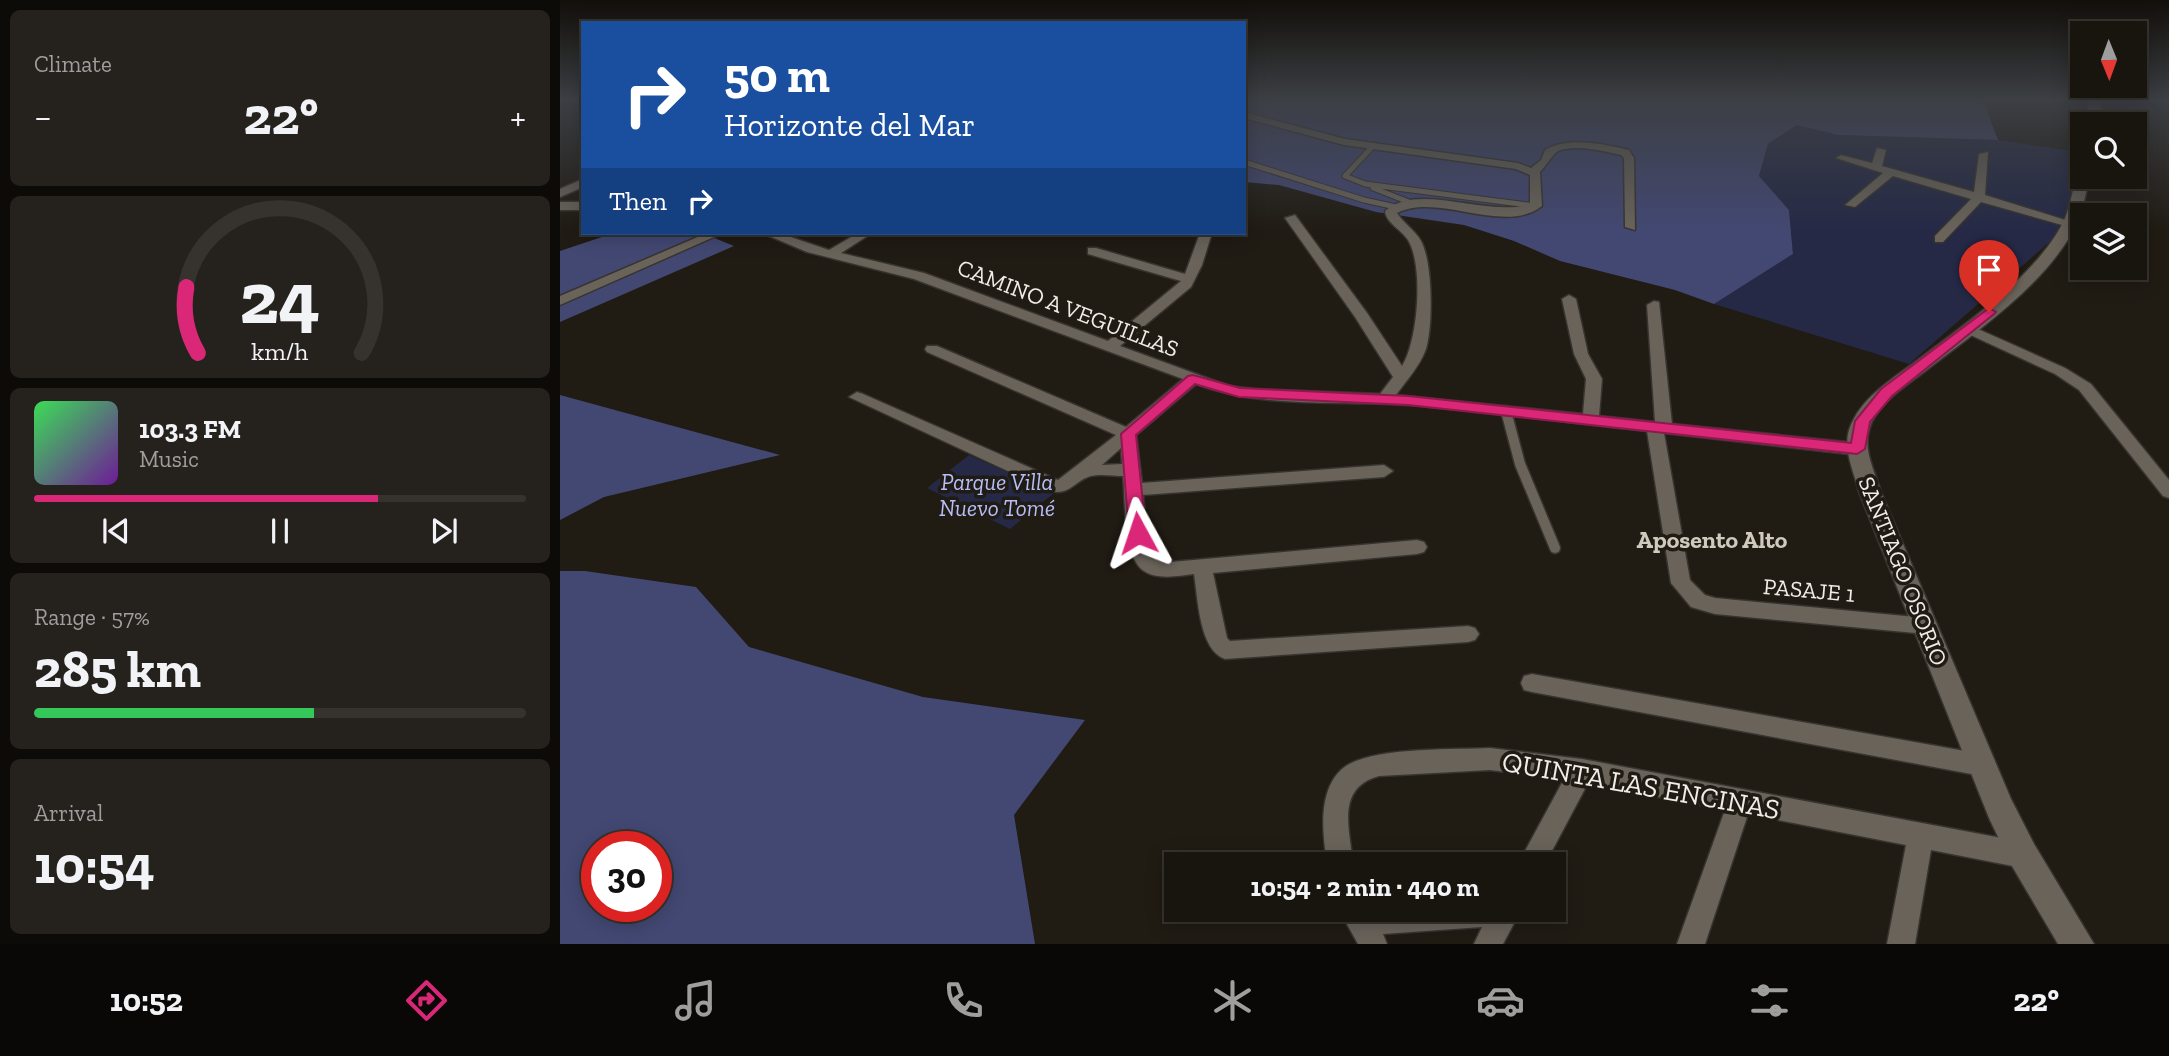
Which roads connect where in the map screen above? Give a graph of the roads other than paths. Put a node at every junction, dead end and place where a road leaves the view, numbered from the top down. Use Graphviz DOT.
graph roads {
  1 [pos="1362,144"];
  2 [pos="1373,146"];
  3 [pos="1881,150"];
  4 [pos="1984,154"];
  5 [pos="1841,158"];
  6 [pos="1246,163"];
  7 [pos="1876,168"];
  8 [pos="1534,171"];
  9 [pos="1891,172"];
  10 [pos="581,183"];
  11 [pos="1365,184"];
  12 [pos="2080,189"];
  13 [pos="560,194"];
  14 [pos="1979,197"];
  15 [pos="1414,204"];
  16 [pos="1851,205"];
  17 [pos="560,206"];
  18 [pos="581,206"];
  19 [pos="1536,206"];
  20 [pos="1396,207"];
  21 [pos="1291,218"];
  22 [pos="2069,223"];
  23 [pos="1632,227"];
  24 [pos="712,235"];
  25 [pos="774,235"];
  26 [pos="863,235"];
  27 [pos="1205,235"];
  28 [pos="1939,239"];
  29 [pos="1092,251"];
  30 [pos="830,254"];
  31 [pos="1189,279"];
  32 [pos="1569,299"];
  33 [pos="560,301"];
  34 [pos="1654,305"];
  35 [pos="1969,329"];
  36 [pos="1110,347"];
  37 [pos="932,349"];
  38 [pos="1401,377"];
  39 [pos="1193,379"];
  40 [pos="857,397"];
  41 [pos="1384,398"];
  42 [pos="1506,411"];
  43 [pos="1591,420"];
  44 [pos="1659,428"];
  45 [pos="1128,434"];
  46 [pos="1857,449"];
  47 [pos="1132,470"];
  48 [pos="1084,471"];
  49 [pos="1384,471"];
  50 [pos="1134,490"];
  51 [pos="2169,492"];
  52 [pos="1417,547"];
  53 [pos="1555,548"];
  54 [pos="1202,566"];
  55 [pos="1926,625"];
  56 [pos="1468,634"];
  57 [pos="1532,683"];
  58 [pos="1982,765"];
  59 [pos="1582,770"];
  60 [pos="1740,801"];
  61 [pos="1921,835"];
  62 [pos="1339,852"];
  63 [pos="1538,852"];
  64 [pos="2023,855"];
  65 [pos="1393,922"];
  66 [pos="1500,922"];
  67 [pos="1362,925"];
  68 [pos="1488,944"];
  69 [pos="1691,944"];
  70 [pos="1900,944"];
  71 [pos="2077,944"];
  1 -- 2 [label="street"];
  2 -- 8 [label="street"];
  2 -- 11 [label="lane"];
  3 -- 7 [label="street"];
  4 -- 14 [label="street"];
  5 -- 7 [label="street"];
  6 -- 20 [label="lane"];
  7 -- 9 [label="street"];
  8 -- 19 [label="street"];
  8 -- 23 [label="street"];
  9 -- 14 [label="street"];
  9 -- 16 [label="street"];
  10 -- 13 [label="street"];
  11 -- 15 [label="lane"];
  11 -- 19 [label="lane"];
  12 -- 22 [label="street, SANTIAGO OSORIO"];
  14 -- 22 [label="street"];
  14 -- 28 [label="street"];
  15 -- 19 [label="street"];
  15 -- 20 [label="street"];
  17 -- 18 [label="street"];
  20 -- 38 [label="street"];
  21 -- 38 [label="street"];
  22 -- 35 [label="street, SANTIAGO OSORIO"];
  24 -- 33 [label="street"];
  25 -- 30 [label="street, CAMINO A VEGUILLAS"];
  26 -- 30 [label="street"];
  27 -- 31 [label="street"];
  29 -- 31 [label="street"];
  30 -- 36 [label="street, CAMINO A VEGUILLAS"];
  31 -- 36 [label="street"];
  32 -- 43 [label="street"];
  34 -- 44 [label="street"];
  35 -- 46 [label="street, SANTIAGO OSORIO"];
  35 -- 51 [label="street"];
  36 -- 39 [label="street, CAMINO A VEGUILLAS"];
  37 -- 45 [label="street"];
  38 -- 41 [label="street"];
  39 -- 41 [label="street, CAMINO A VEGUILLAS"];
  39 -- 45 [label="street"];
  40 -- 48 [label="street"];
  41 -- 42 [label="street, CAMINO A VEGUILLAS"];
  42 -- 43 [label="street, CAMINO A VEGUILLAS"];
  42 -- 53 [label="lane"];
  43 -- 44 [label="street, CAMINO A VEGUILLAS"];
  44 -- 46 [label="street, CAMINO A VEGUILLAS"];
  44 -- 55 [label="street, PASAJE 1"];
  45 -- 47 [label="street"];
  45 -- 48 [label="street"];
  46 -- 55 [label="street, SANTIAGO OSORIO"];
  47 -- 48 [label="street"];
  47 -- 50 [label="street"];
  49 -- 50 [label="street"];
  50 -- 54 [label="street"];
  52 -- 54 [label="street"];
  54 -- 56 [label="street"];
  55 -- 58 [label="street, SANTIAGO OSORIO"];
  57 -- 58 [label="street"];
  58 -- 64 [label="street, SANTIAGO OSORIO"];
  59 -- 60 [label="street, QUINTA LAS ENCINAS"];
  59 -- 62 [label="street, QUINTA LAS ENCINAS"];
  59 -- 63 [label="street"];
  60 -- 61 [label="street, QUINTA LAS ENCINAS"];
  60 -- 69 [label="street"];
  61 -- 64 [label="street, QUINTA LAS ENCINAS"];
  61 -- 70 [label="street"];
  64 -- 71 [label="street, SANTIAGO OSORIO"];
  65 -- 67 [label="street"];
  66 -- 68 [label="street"];
}
